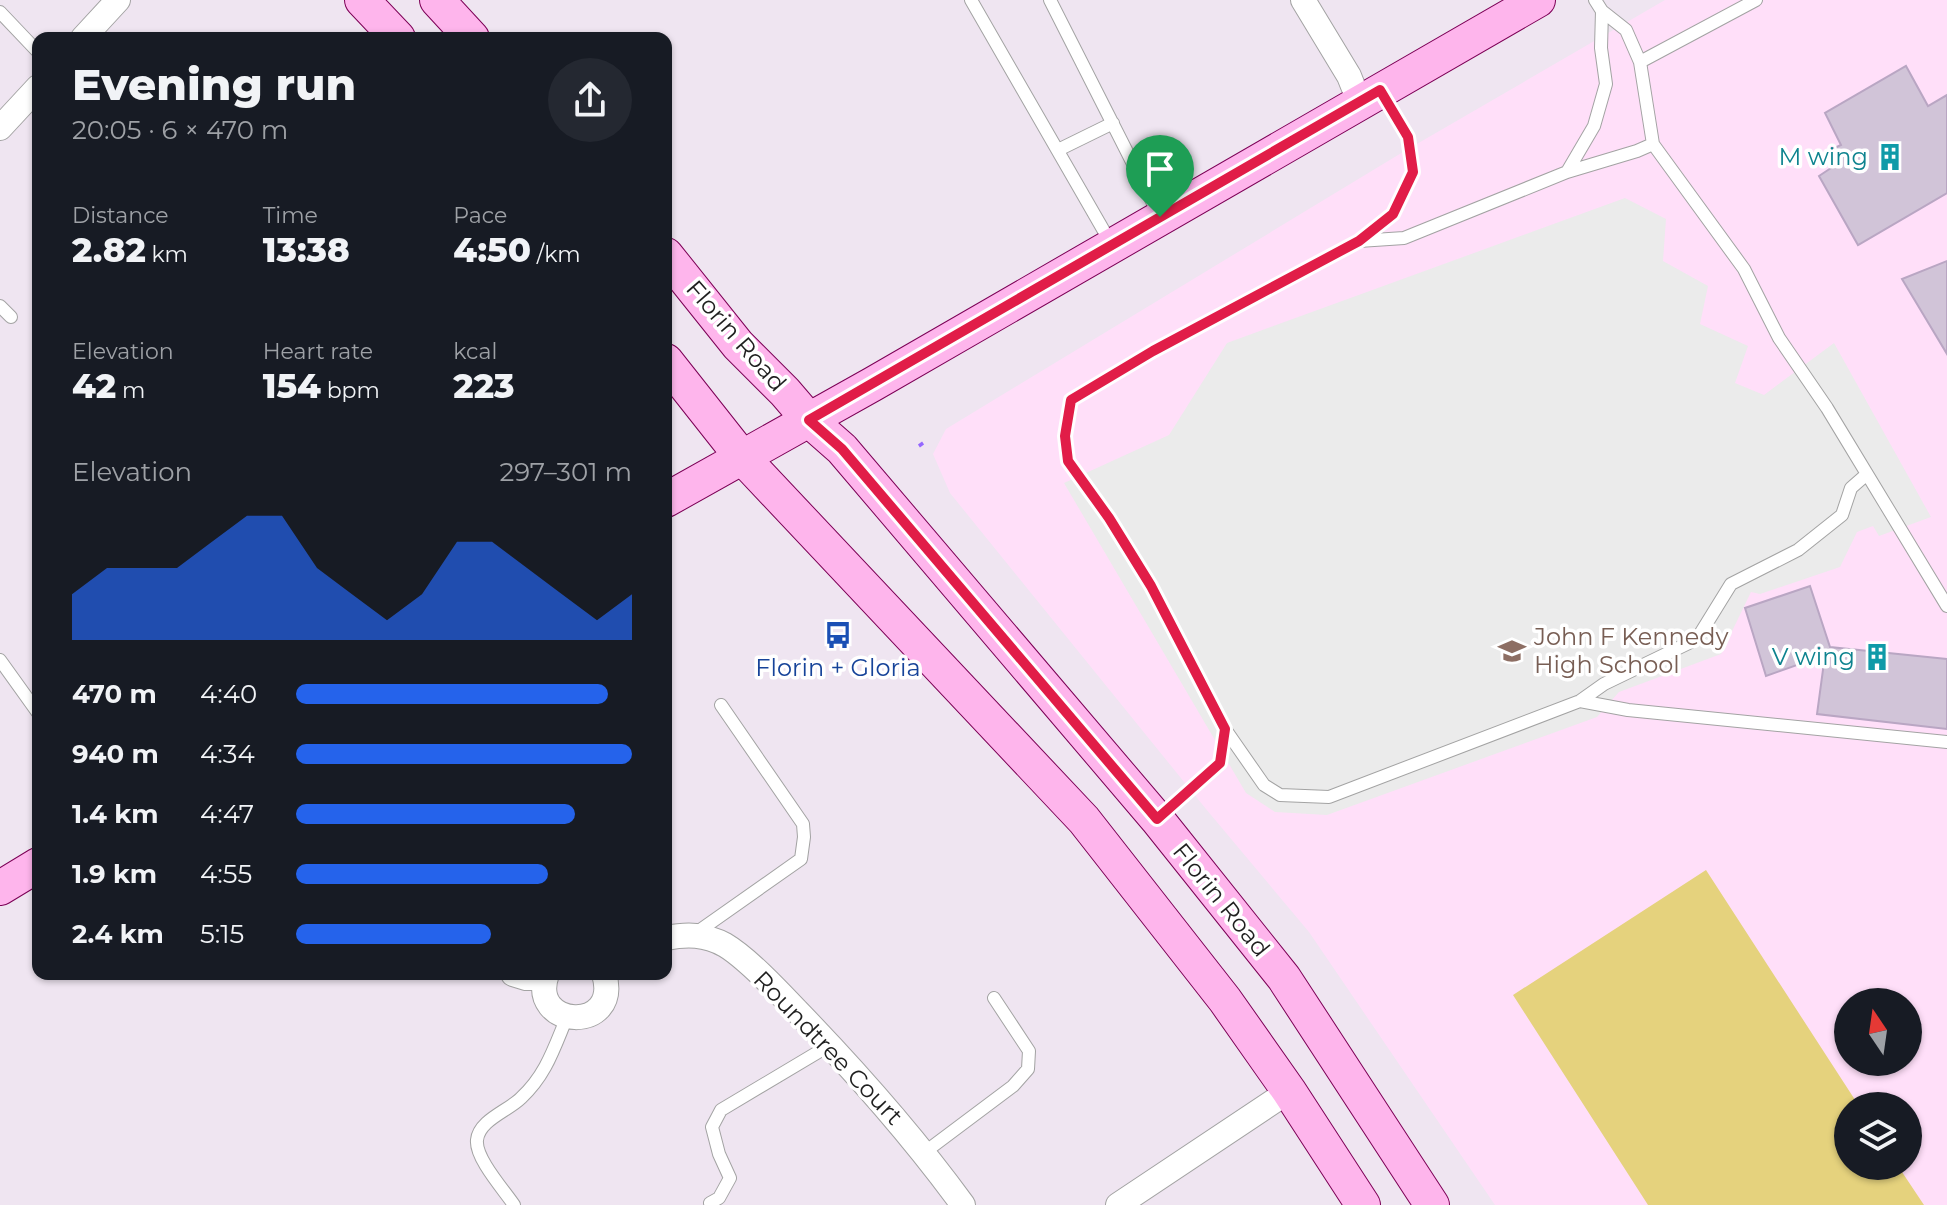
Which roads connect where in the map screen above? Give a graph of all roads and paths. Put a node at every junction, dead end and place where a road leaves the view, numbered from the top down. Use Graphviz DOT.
graph roads {
  1 [pos="118,0"];
  2 [pos="362,0"];
  3 [pos="437,0"];
  4 [pos="971,0"];
  5 [pos="1050,0"];
  6 [pos="1303,0"];
  7 [pos="1538,0"];
  8 [pos="1756,0"];
  9 [pos="1599,5"];
  10 [pos="0,12"];
  11 [pos="89,32"];
  12 [pos="392,32"];
  13 [pos="466,32"];
  14 [pos="32,46"];
  15 [pos="1640,62"];
  16 [pos="32,93"];
  17 [pos="1370,96"];
  18 [pos="1113,123"];
  19 [pos="0,128"];
  20 [pos="1653,144"];
  21 [pos="1058,150"];
  22 [pos="1567,172"];
  23 [pos="1160,217"];
  24 [pos="1359,241"];
  25 [pos="1112,245"];
  26 [pos="672,262"];
  27 [pos="0,306"];
  28 [pos="11,317"];
  29 [pos="672,369"];
  30 [pos="809,420"];
  31 [pos="741,456"];
  32 [pos="1867,474"];
  33 [pos="672,496"];
  34 [pos="1947,606"];
  35 [pos="0,660"];
  36 [pos="1580,701"];
  37 [pos="32,705"];
  38 [pos="721,705"];
  39 [pos="1225,729"];
  40 [pos="1947,742"];
  41 [pos="1157,819"];
  42 [pos="32,869"];
  43 [pos="0,888"];
  44 [pos="693,935"];
  45 [pos="672,937"];
  46 [pos="545,980"];
  47 [pos="605,980"];
  48 [pos="994,998"];
  49 [pos="567,1017"];
  50 [pos="830,1045"];
  51 [pos="1289,1091"];
  52 [pos="925,1152"];
  53 [pos="710,1203"];
  54 [pos="514,1205"];
  55 [pos="963,1205"];
  56 [pos="1118,1205"];
  57 [pos="1363,1205"];
  58 [pos="1432,1205"];
  1 -- 11 [label="street"];
  2 -- 12 [label="main road"];
  3 -- 13 [label="main road"];
  4 -- 21 [label="lane"];
  5 -- 18 [label="lane"];
  6 -- 17 [label="street"];
  7 -- 17 [label="main road"];
  8 -- 15 [label="lane"];
  9 -- 15 [label="lane"];
  9 -- 22 [label="lane"];
  10 -- 14 [label="lane"];
  15 -- 20 [label="lane"];
  16 -- 19 [label="street"];
  17 -- 23 [label="main road"];
  17 -- 24 [label="lane"];
  18 -- 21 [label="lane"];
  18 -- 23 [label="lane"];
  20 -- 22 [label="lane"];
  20 -- 32 [label="lane"];
  21 -- 25 [label="lane"];
  22 -- 24 [label="lane"];
  23 -- 25 [label="main road"];
  24 -- 39 [label="lane"];
  25 -- 30 [label="main road"];
  26 -- 30 [label="main road, Florin Road"];
  27 -- 28 [label="lane"];
  29 -- 31 [label="main road"];
  30 -- 31 [label="main road"];
  30 -- 41 [label="main road, Florin Road"];
  31 -- 33 [label="main road"];
  31 -- 51 [label="main road"];
  32 -- 34 [label="lane"];
  32 -- 36 [label="lane"];
  35 -- 37 [label="lane"];
  36 -- 39 [label="lane"];
  36 -- 40 [label="lane"];
  38 -- 44 [label="lane"];
  39 -- 41 [label="lane"];
  41 -- 58 [label="main road, Florin Road"];
  42 -- 43 [label="main road"];
  44 -- 45 [label="street, Roundtree Court"];
  44 -- 50 [label="street, Roundtree Court"];
  46 -- 49 [label="street"];
  47 -- 49 [label="street"];
  48 -- 52 [label="lane"];
  49 -- 54 [label="lane"];
  50 -- 52 [label="street, Roundtree Court"];
  50 -- 53 [label="lane"];
  51 -- 56 [label="street"];
  51 -- 57 [label="main road"];
  52 -- 55 [label="street, Roundtree Court"];
}
